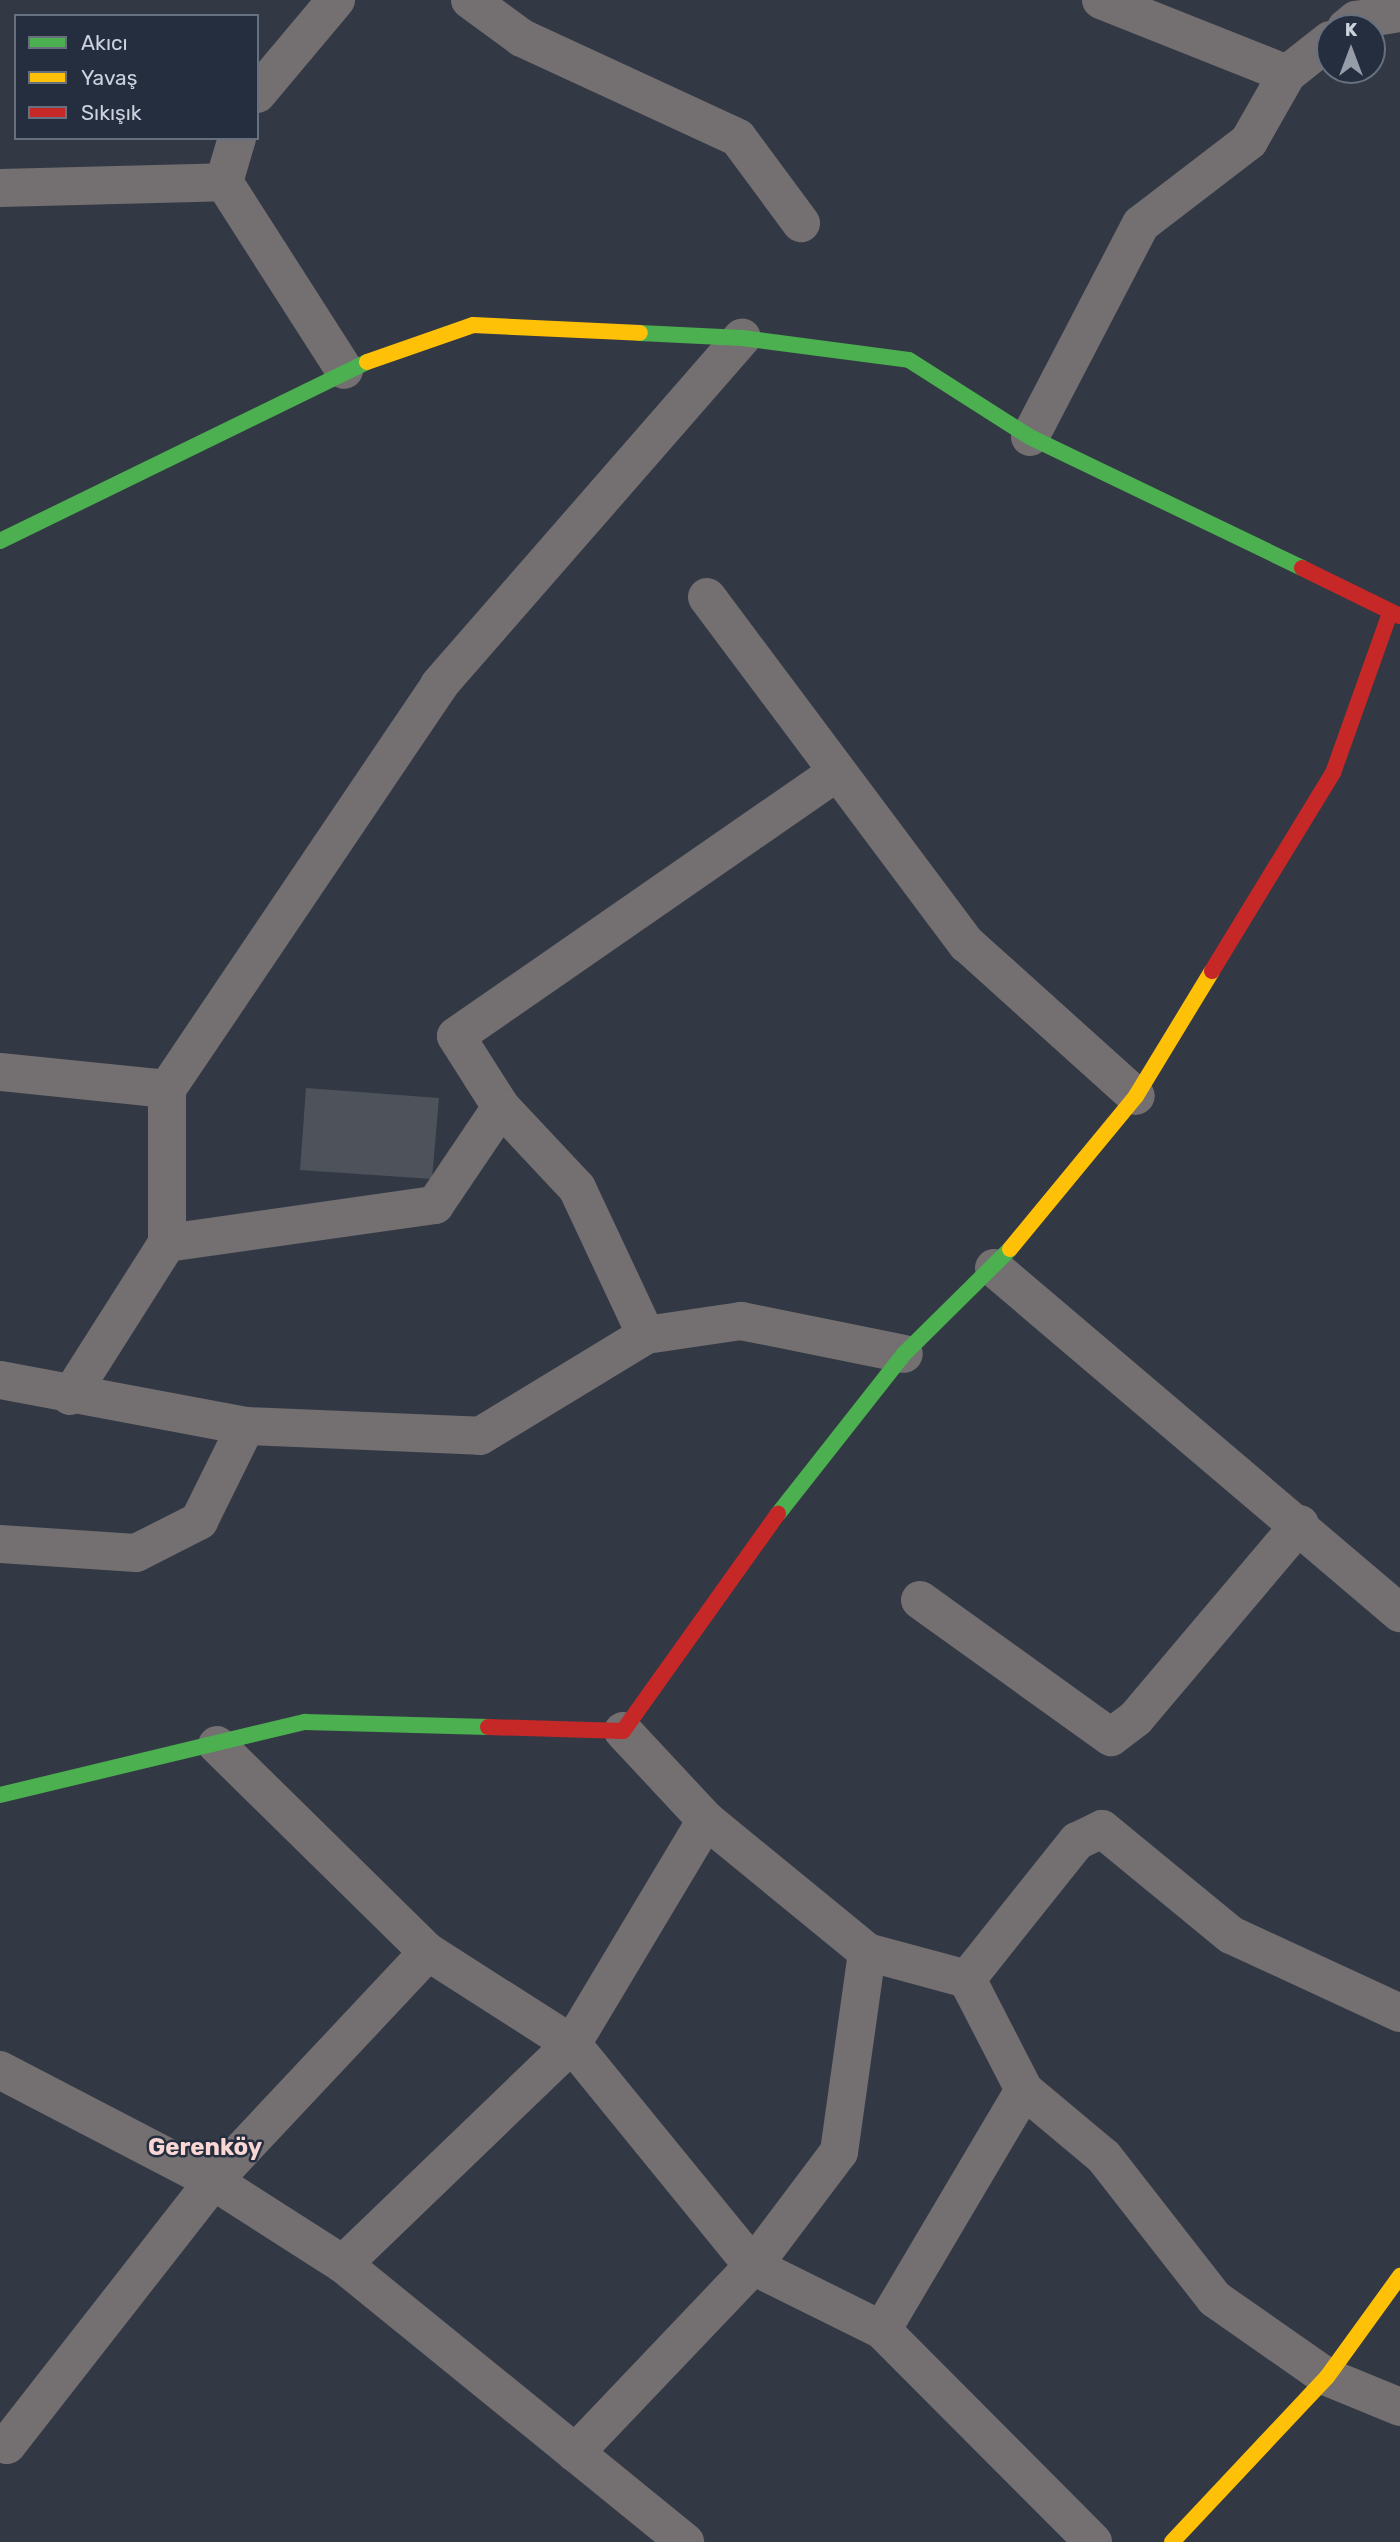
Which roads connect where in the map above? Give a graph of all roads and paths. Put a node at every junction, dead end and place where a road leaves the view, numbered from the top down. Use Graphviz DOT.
graph roads {
  1 [pos="336,0"];
  2 [pos="470,0"];
  3 [pos="1101,0"];
  4 [pos="1316,51"];
  5 [pos="1287,74"];
  6 [pos="259,92"];
  7 [pos="236,140"];
  8 [pos="224,182"];
  9 [pos="0,188"];
  10 [pos="801,223"];
  11 [pos="742,338"];
  12 [pos="344,370"];
  13 [pos="1030,437"];
  14 [pos="0,541"];
  15 [pos="707,597"];
  16 [pos="1395,614"];
  17 [pos="836,773"];
  18 [pos="0,1072"];
  19 [pos="167,1089"];
  20 [pos="1136,1096"];
  21 [pos="501,1107"];
  22 [pos="167,1243"];
  23 [pos="994,1268"];
  24 [pos="646,1335"];
  25 [pos="904,1354"];
  26 [pos="0,1380"];
  27 [pos="70,1396"];
  28 [pos="246,1426"];
  29 [pos="1300,1524"];
  30 [pos="0,1544"];
  31 [pos="920,1600"];
  32 [pos="1400,1613"];
  33 [pos="623,1731"];
  34 [pos="217,1745"];
  35 [pos="0,1795"];
  36 [pos="706,1820"];
  37 [pos="428,1952"];
  38 [pos="867,1952"];
  39 [pos="967,1979"];
  40 [pos="1400,2013"];
  41 [pos="572,2044"];
  42 [pos="0,2070"];
  43 [pos="1024,2090"];
  44 [pos="213,2181"];
  45 [pos="343,2264"];
  46 [pos="754,2266"];
  47 [pos="1400,2276"];
  48 [pos="881,2330"];
  49 [pos="1327,2377"];
  50 [pos="1400,2407"];
  51 [pos="0,2443"];
  52 [pos="575,2453"];
  53 [pos="685,2542"];
  54 [pos="1093,2542"];
  55 [pos="1172,2542"];
  1 -- 6 [label="street"];
  2 -- 10 [label="street"];
  3 -- 5 [label="street"];
  4 -- 5 [label="street"];
  5 -- 13 [label="street"];
  7 -- 8 [label="street"];
  8 -- 9 [label="street"];
  8 -- 12 [label="street"];
  11 -- 12 [label="street"];
  11 -- 13 [label="street"];
  11 -- 19 [label="street"];
  12 -- 14 [label="street"];
  13 -- 16 [label="street"];
  15 -- 17 [label="street"];
  16 -- 20 [label="street"];
  17 -- 20 [label="street"];
  17 -- 21 [label="street"];
  18 -- 19 [label="street"];
  19 -- 22 [label="street"];
  20 -- 23 [label="street"];
  21 -- 22 [label="street"];
  21 -- 24 [label="street"];
  22 -- 27 [label="street"];
  23 -- 25 [label="street"];
  23 -- 29 [label="street"];
  24 -- 25 [label="street"];
  24 -- 28 [label="street"];
  25 -- 33 [label="street"];
  26 -- 27 [label="street"];
  27 -- 28 [label="street"];
  28 -- 30 [label="street"];
  29 -- 31 [label="street"];
  29 -- 32 [label="street"];
  33 -- 34 [label="street"];
  33 -- 36 [label="street"];
  34 -- 35 [label="street"];
  34 -- 37 [label="street"];
  36 -- 38 [label="street"];
  36 -- 41 [label="street"];
  37 -- 41 [label="street"];
  37 -- 44 [label="street"];
  38 -- 39 [label="street"];
  38 -- 46 [label="street"];
  39 -- 40 [label="street"];
  39 -- 43 [label="street"];
  41 -- 45 [label="street"];
  41 -- 46 [label="street"];
  42 -- 44 [label="street"];
  43 -- 48 [label="street"];
  43 -- 49 [label="street"];
  44 -- 45 [label="street"];
  44 -- 51 [label="street"];
  45 -- 52 [label="street"];
  46 -- 48 [label="street"];
  46 -- 52 [label="street"];
  47 -- 49 [label="street"];
  48 -- 54 [label="street"];
  49 -- 50 [label="street"];
  49 -- 55 [label="street"];
  52 -- 53 [label="street"];
}
